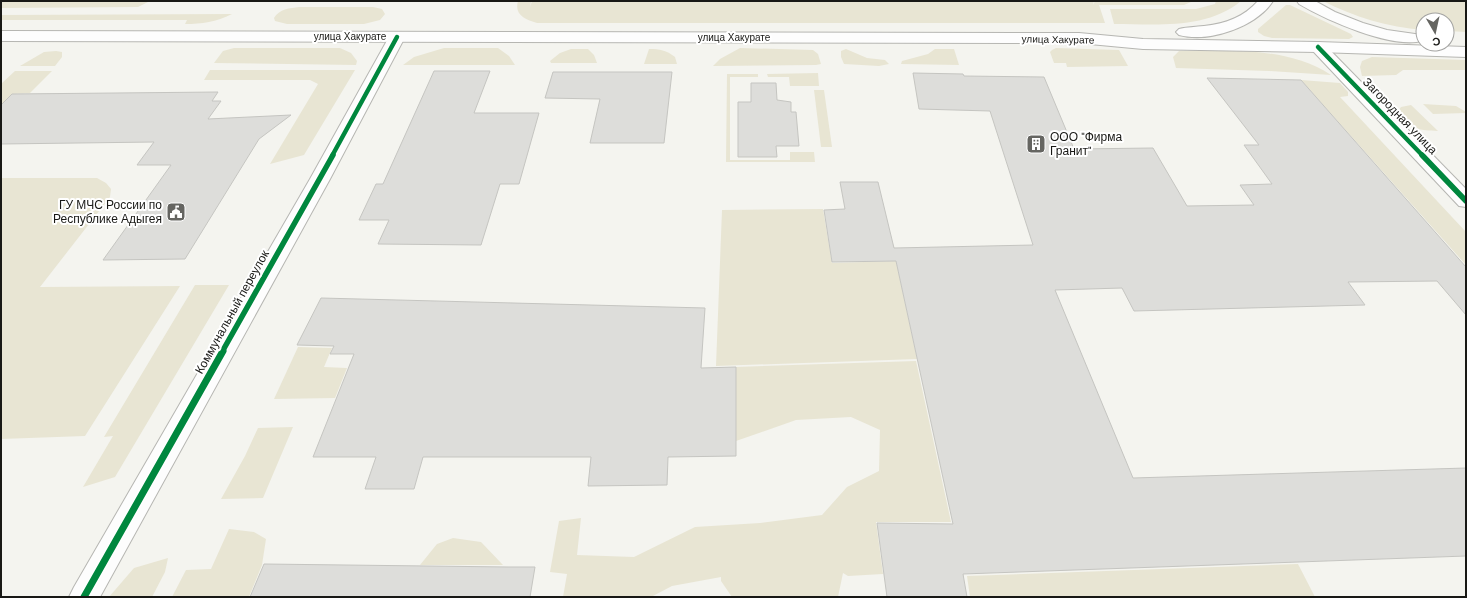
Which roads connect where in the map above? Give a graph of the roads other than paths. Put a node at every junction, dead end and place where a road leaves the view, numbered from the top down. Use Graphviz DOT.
graph roads {
  1 [pos="1266,1"];
  2 [pos="1304,1"];
  3 [pos="1,36"];
  4 [pos="397,37"];
  5 [pos="1079,38"];
  6 [pos="1415,38"];
  7 [pos="1455,41"];
  8 [pos="1466,42"];
  9 [pos="1318,47"];
  10 [pos="1466,52"];
  11 [pos="1466,201"];
  12 [pos="84,597"];
  1 -- 5 [label="main road"];
  2 -- 6 [label="main road"];
  3 -- 4 [label="main road, улица Хакурате"];
  4 -- 5 [label="main road, улица Хакурате"];
  4 -- 12 [label="main road, Коммунальный переулок"];
  5 -- 9 [label="main road, улица Хакурате"];
  7 -- 8 [label="main road"];
  9 -- 10 [label="main road, улица Хакурате"];
  9 -- 11 [label="main road, Загородная улица"];
}
